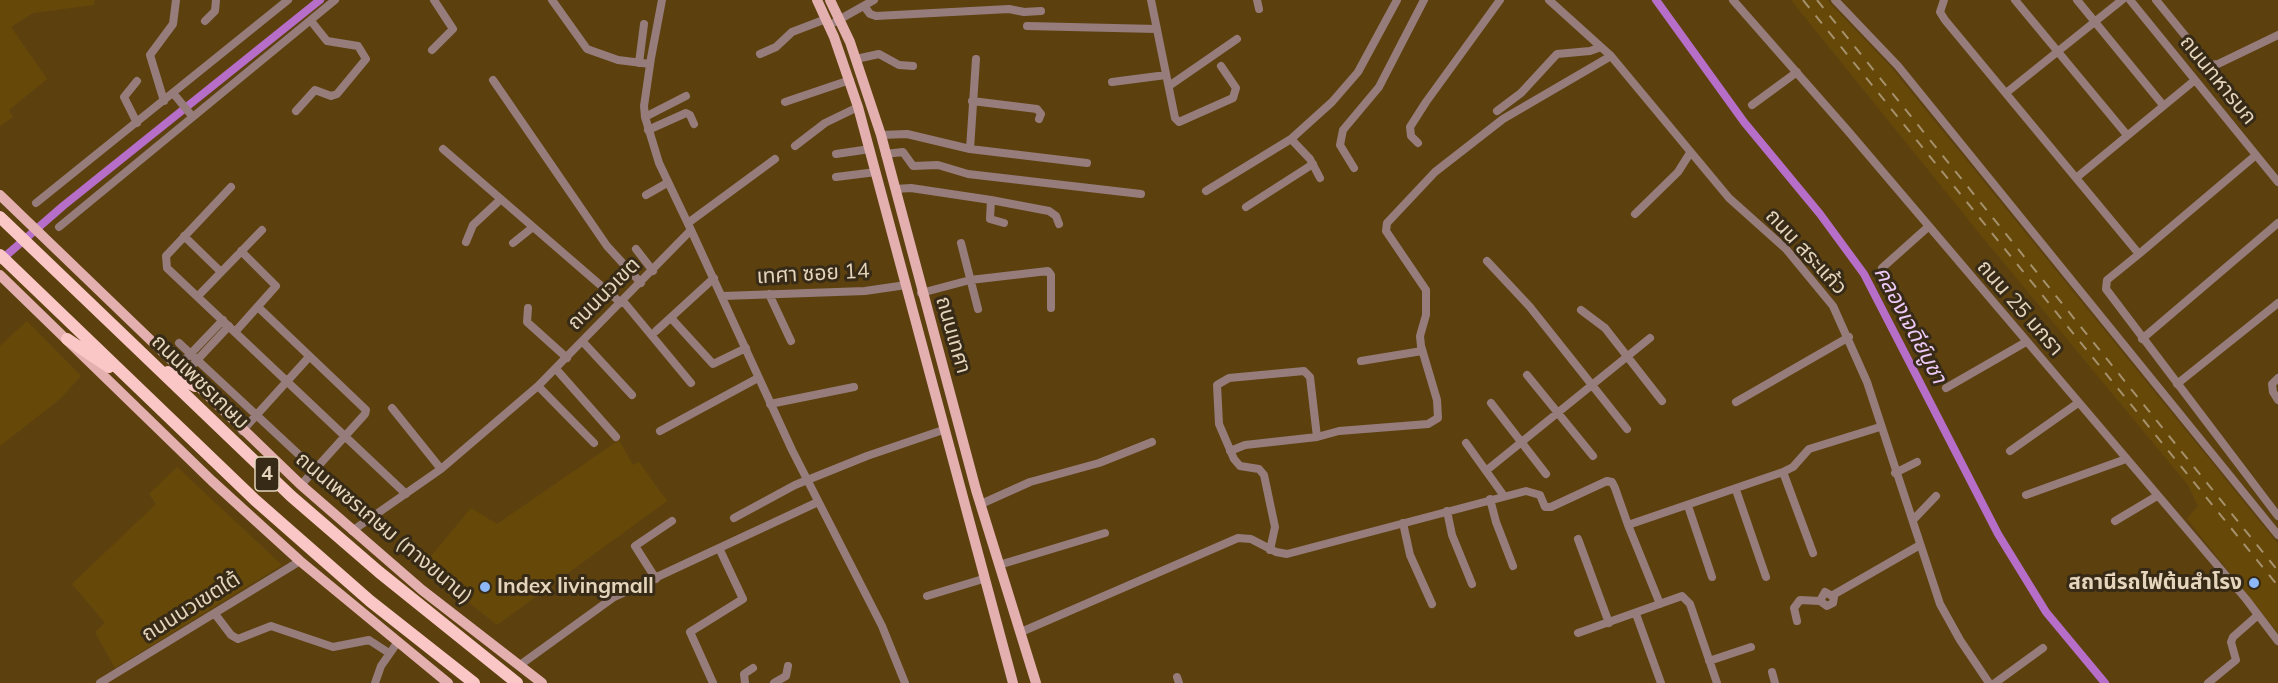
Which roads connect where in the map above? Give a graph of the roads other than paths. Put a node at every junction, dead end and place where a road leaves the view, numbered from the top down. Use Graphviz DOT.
graph roads {
  1 [pos="176,0"];
  2 [pos="216,0"];
  3 [pos="288,0"];
  4 [pos="334,0"];
  5 [pos="434,0"];
  6 [pos="552,0"];
  7 [pos="662,0"];
  8 [pos="817,0"];
  9 [pos="830,0"];
  10 [pos="874,0"];
  11 [pos="1151,0"];
  12 [pos="1397,0"];
  13 [pos="1424,0"];
  14 [pos="1500,0"];
  15 [pos="1549,0"];
  16 [pos="1733,0"];
  17 [pos="1944,0"];
  18 [pos="2015,0"];
  19 [pos="2077,0"];
  20 [pos="2122,0"];
  21 [pos="2130,0"];
  22 [pos="2156,0"];
  23 [pos="1838,1"];
  24 [pos="864,6"];
  25 [pos="1041,11"];
  26 [pos="205,21"];
  27 [pos="311,21"];
  28 [pos="831,21"];
  29 [pos="2095,22"];
  30 [pos="644,24"];
  31 [pos="1027,26"];
  32 [pos="1157,29"];
  33 [pos="2278,35"];
  34 [pos="1237,39"];
  35 [pos="1601,47"];
  36 [pos="432,50"];
  37 [pos="2058,52"];
  38 [pos="760,54"];
  39 [pos="1611,56"];
  40 [pos="856,59"];
  41 [pos="976,59"];
  42 [pos="639,63"];
  43 [pos="650,64"];
  44 [pos="913,66"];
  45 [pos="1221,66"];
  46 [pos="1797,72"];
  47 [pos="1166,75"];
  48 [pos="850,80"];
  49 [pos="2195,80"];
  50 [pos="137,81"];
  51 [pos="493,81"];
  52 [pos="1112,82"];
  53 [pos="1169,87"];
  54 [pos="2006,93"];
  55 [pos="175,96"];
  56 [pos="686,96"];
  57 [pos="164,101"];
  58 [pos="972,101"];
  59 [pos="785,102"];
  60 [pos="1752,105"];
  61 [pos="2163,105"];
  62 [pos="858,107"];
  63 [pos="297,111"];
  64 [pos="1497,111"];
  65 [pos="190,114"];
  66 [pos="645,117"];
  67 [pos="1040,119"];
  68 [pos="137,123"];
  69 [pos="694,124"];
  70 [pos="648,130"];
  71 [pos="880,135"];
  72 [pos="2127,135"];
  73 [pos="1291,139"];
  74 [pos="1418,143"];
  75 [pos="795,146"];
  76 [pos="443,149"];
  77 [pos="870,149"];
  78 [pos="970,149"];
  79 [pos="1690,153"];
  80 [pos="836,154"];
  81 [pos="885,154"];
  82 [pos="2256,155"];
  83 [pos="775,159"];
  84 [pos="1087,163"];
  85 [pos="1313,164"];
  86 [pos="1354,168"];
  87 [pos="876,172"];
  88 [pos="836,177"];
  89 [pos="1320,178"];
  90 [pos="2076,178"];
  91 [pos="2278,182"];
  92 [pos="667,183"];
  93 [pos="231,188"];
  94 [pos="895,189"];
  95 [pos="1206,191"];
  96 [pos="1141,194"];
  97 [pos="0,195"];
  98 [pos="646,195"];
  99 [pos="501,199"];
  100 [pos="991,200"];
  101 [pos="36,203"];
  102 [pos="1246,207"];
  103 [pos="1635,214"];
  104 [pos="4,220"];
  105 [pos="1004,222"];
  106 [pos="2278,223"];
  107 [pos="1059,224"];
  108 [pos="60,227"];
  109 [pos="533,227"];
  110 [pos="689,227"];
  111 [pos="1928,227"];
  112 [pos="262,230"];
  113 [pos="184,236"];
  114 [pos="466,242"];
  115 [pos="513,243"];
  116 [pos="961,243"];
  117 [pos="636,249"];
  118 [pos="241,251"];
  119 [pos="2139,254"];
  120 [pos="0,255"];
  121 [pos="1487,261"];
  122 [pos="1882,268"];
  123 [pos="653,271"];
  124 [pos="221,272"];
  125 [pos="714,278"];
  126 [pos="3,280"];
  127 [pos="970,280"];
  128 [pos="641,283"];
  129 [pos="906,285"];
  130 [pos="921,293"];
  131 [pos="769,294"];
  132 [pos="198,296"];
  133 [pos="723,296"];
  134 [pos="622,302"];
  135 [pos="2278,303"];
  136 [pos="258,307"];
  137 [pos="528,308"];
  138 [pos="1051,308"];
  139 [pos="978,309"];
  140 [pos="1581,310"];
  141 [pos="670,318"];
  142 [pos="229,326"];
  143 [pos="656,332"];
  144 [pos="1849,337"];
  145 [pos="67,339"];
  146 [pos="1650,339"];
  147 [pos="2142,339"];
  148 [pos="791,341"];
  149 [pos="583,342"];
  150 [pos="2026,342"];
  151 [pos="179,343"];
  152 [pos="746,348"];
  153 [pos="1422,351"];
  154 [pos="194,357"];
  155 [pos="309,357"];
  156 [pos="1626,357"];
  157 [pos="567,358"];
  158 [pos="1361,361"];
  159 [pos="152,363"];
  160 [pos="556,369"];
  161 [pos="180,371"];
  162 [pos="126,375"];
  163 [pos="1527,375"];
  164 [pos="758,378"];
  165 [pos="2278,378"];
  166 [pos="287,380"];
  167 [pos="691,383"];
  168 [pos="1592,384"];
  169 [pos="2177,384"];
  170 [pos="195,386"];
  171 [pos="538,386"];
  172 [pos="854,387"];
  173 [pos="1946,388"];
  174 [pos="632,395"];
  175 [pos="2278,400"];
  176 [pos="1662,401"];
  177 [pos="1736,402"];
  178 [pos="1491,403"];
  179 [pos="2078,403"];
  180 [pos="770,404"];
  181 [pos="392,408"];
  182 [pos="1557,413"];
  183 [pos="255,414"];
  184 [pos="1880,427"];
  185 [pos="1627,429"];
  186 [pos="242,430"];
  187 [pos="944,430"];
  188 [pos="660,431"];
  189 [pos="345,436"];
  190 [pos="616,437"];
  191 [pos="1317,437"];
  192 [pos="1152,442"];
  193 [pos="1521,442"];
  194 [pos="594,443"];
  195 [pos="1466,443"];
  196 [pos="1230,451"];
  197 [pos="2010,451"];
  198 [pos="1593,456"];
  199 [pos="2126,459"];
  200 [pos="1917,462"];
  201 [pos="441,469"];
  202 [pos="314,470"];
  203 [pos="1487,470"];
  204 [pos="1783,472"];
  205 [pos="1895,473"];
  206 [pos="1546,474"];
  207 [pos="807,480"];
  208 [pos="301,485"];
  209 [pos="976,490"];
  210 [pos="1736,490"];
  211 [pos="406,494"];
  212 [pos="2026,495"];
  213 [pos="961,496"];
  214 [pos="1504,496"];
  215 [pos="1936,496"];
  216 [pos="2157,496"];
  217 [pos="1490,499"];
  218 [pos="818,502"];
  219 [pos="981,504"];
  220 [pos="1688,506"];
  221 [pos="1447,511"];
  222 [pos="2278,516"];
  223 [pos="734,518"];
  224 [pos="369,520"];
  225 [pos="672,520"];
  226 [pos="1913,520"];
  227 [pos="2115,520"];
  228 [pos="1403,523"];
  229 [pos="1628,525"];
  230 [pos="352,531"];
  231 [pos="1105,533"];
  232 [pos="2278,535"];
  233 [pos="1578,539"];
  234 [pos="1920,545"];
  235 [pos="993,547"];
  236 [pos="720,548"];
  237 [pos="1270,549"];
  238 [pos="976,551"];
  239 [pos="1813,553"];
  240 [pos="300,561"];
  241 [pos="999,565"];
  242 [pos="1513,566"];
  243 [pos="1712,577"];
  244 [pos="1766,577"];
  245 [pos="656,579"];
  246 [pos="983,579"];
  247 [pos="1472,584"];
  248 [pos="927,596"];
  249 [pos="1432,604"];
  250 [pos="1660,604"];
  251 [pos="215,614"];
  252 [pos="1636,614"];
  253 [pos="2258,615"];
  254 [pos="1797,621"];
  255 [pos="1609,624"];
  256 [pos="1022,632"];
  257 [pos="1578,633"];
  258 [pos="457,635"];
  259 [pos="2278,641"];
  260 [pos="397,643"];
  261 [pos="1751,647"];
  262 [pos="2043,648"];
  263 [pos="389,653"];
  264 [pos="1709,661"];
  265 [pos="520,665"];
  266 [pos="788,666"];
  267 [pos="753,668"];
  268 [pos="1772,672"];
  269 [pos="100,683"];
  270 [pos="375,683"];
  271 [pos="448,683"];
  272 [pos="474,683"];
  273 [pos="507,683"];
  274 [pos="518,683"];
  275 [pos="542,683"];
  276 [pos="713,683"];
  277 [pos="746,683"];
  278 [pos="774,683"];
  279 [pos="905,683"];
  280 [pos="1013,683"];
  281 [pos="1036,683"];
  282 [pos="1661,683"];
  283 [pos="1717,683"];
  284 [pos="1775,683"];
  285 [pos="1989,683"];
  286 [pos="1995,683"];
  287 [pos="2208,683"];
  1 -- 57 [label="street"];
  2 -- 26 [label="street"];
  3 -- 55 [label="street"];
  4 -- 27 [label="street"];
  5 -- 36 [label="street"];
  6 -- 42 [label="street"];
  7 -- 43 [label="street"];
  8 -- 28 [label="main road, ถนนเทศา"];
  9 -- 28 [label="main road, ถนนเทศา"];
  10 -- 24 [label="street"];
  11 -- 32 [label="street"];
  12 -- 73 [label="street"];
  13 -- 86 [label="street"];
  14 -- 74 [label="street"];
  15 -- 35 [label="street, ถนน สระแก้ว"];
  16 -- 46 [label="street, ถนน 25 มกรา"];
  17 -- 54 [label="street"];
  18 -- 37 [label="street"];
  19 -- 29 [label="street"];
  20 -- 29 [label="street"];
  21 -- 49 [label="street, ถนนทหารบก"];
  22 -- 33 [label="street"];
  23 -- 232 [label="street"];
  24 -- 25 [label="street"];
  24 -- 28 [label="street"];
  27 -- 63 [label="street"];
  27 -- 65 [label="street"];
  28 -- 38 [label="street"];
  28 -- 40 [label="main road, ถนนเทศา"];
  28 -- 48 [label="main road, ถนนเทศา"];
  29 -- 37 [label="street"];
  29 -- 61 [label="street"];
  30 -- 42 [label="street"];
  31 -- 32 [label="street"];
  32 -- 47 [label="street"];
  34 -- 53 [label="street"];
  35 -- 39 [label="street, ถนน สระแก้ว"];
  35 -- 64 [label="street"];
  37 -- 54 [label="street"];
  37 -- 72 [label="street"];
  39 -- 79 [label="street, ถนน สระแก้ว"];
  39 -- 153 [label="street"];
  40 -- 44 [label="street"];
  40 -- 71 [label="main road, ถนนเทศา"];
  41 -- 58 [label="street"];
  42 -- 43 [label="street"];
  43 -- 66 [label="street"];
  45 -- 53 [label="street"];
  46 -- 60 [label="street"];
  46 -- 111 [label="street, ถนน 25 มกรา"];
  47 -- 52 [label="street"];
  47 -- 53 [label="street"];
  48 -- 59 [label="street"];
  48 -- 62 [label="main road, ถนนเทศา"];
  49 -- 61 [label="street"];
  49 -- 82 [label="street, ถนนทหารบก"];
  50 -- 68 [label="street"];
  51 -- 128 [label="street"];
  54 -- 90 [label="street"];
  55 -- 57 [label="street"];
  55 -- 65 [label="street"];
  56 -- 66 [label="street"];
  57 -- 68 [label="street"];
  58 -- 67 [label="street"];
  58 -- 78 [label="street"];
  61 -- 72 [label="street"];
  62 -- 75 [label="street"];
  62 -- 77 [label="main road, ถนนเทศา"];
  65 -- 108 [label="street"];
  66 -- 70 [label="street"];
  68 -- 101 [label="street"];
  69 -- 70 [label="street"];
  70 -- 92 [label="street"];
  71 -- 78 [label="street"];
  71 -- 81 [label="main road, ถนนเทศา"];
  72 -- 90 [label="street"];
  73 -- 85 [label="street"];
  73 -- 95 [label="street"];
  76 -- 99 [label="street"];
  77 -- 80 [label="street"];
  77 -- 87 [label="main road, ถนนเทศา"];
  78 -- 84 [label="street"];
  79 -- 103 [label="street"];
  79 -- 144 [label="street, ถนน สระแก้ว"];
  81 -- 94 [label="main road, ถนนเทศา"];
  81 -- 96 [label="street"];
  82 -- 91 [label="street, ถนนทหารบก"];
  82 -- 119 [label="street"];
  83 -- 110 [label="street, ถนนนวเขต"];
  85 -- 89 [label="street"];
  85 -- 102 [label="street"];
  87 -- 88 [label="street"];
  87 -- 129 [label="main road, ถนนเทศา"];
  90 -- 119 [label="street"];
  92 -- 98 [label="street"];
  92 -- 110 [label="street"];
  93 -- 113 [label="street"];
  94 -- 100 [label="street"];
  94 -- 130 [label="main road, ถนนเทศา"];
  97 -- 161 [label="main road, ถนนเพชรเกษม (ทางขนาน) / 4"];
  99 -- 109 [label="street"];
  99 -- 114 [label="street"];
  100 -- 105 [label="street"];
  100 -- 107 [label="street"];
  104 -- 159 [label="highway, ถนนเพชรเกษม / 4"];
  106 -- 147 [label="street"];
  109 -- 115 [label="street"];
  109 -- 134 [label="street"];
  110 -- 123 [label="street, ถนนนวเขต"];
  110 -- 125 [label="street"];
  111 -- 122 [label="street"];
  111 -- 150 [label="street, ถนน 25 มกรา"];
  112 -- 118 [label="street"];
  113 -- 124 [label="street"];
  113 -- 132 [label="street"];
  116 -- 127 [label="street"];
  117 -- 123 [label="street"];
  118 -- 124 [label="street"];
  118 -- 136 [label="street"];
  119 -- 147 [label="street"];
  120 -- 162 [label="highway, 4"];
  121 -- 168 [label="street"];
  123 -- 128 [label="street, ถนนนวเขต"];
  124 -- 132 [label="street"];
  125 -- 133 [label="street"];
  125 -- 141 [label="street"];
  126 -- 145 [label="main road, 4"];
  127 -- 130 [label="street"];
  127 -- 138 [label="street"];
  127 -- 139 [label="street"];
  128 -- 134 [label="street, ถนนนวเขต"];
  129 -- 131 [label="street, เทศา ซอย 14"];
  129 -- 187 [label="main road, ถนนเทศา"];
  130 -- 209 [label="main road, ถนนเทศา"];
  131 -- 133 [label="street, เทศา ซอย 14"];
  131 -- 148 [label="street"];
  132 -- 142 [label="street"];
  133 -- 152 [label="street"];
  134 -- 149 [label="street, ถนนนวเขต"];
  134 -- 167 [label="street"];
  135 -- 169 [label="street"];
  136 -- 142 [label="street"];
  136 -- 155 [label="street"];
  137 -- 157 [label="street"];
  140 -- 156 [label="street"];
  141 -- 143 [label="street"];
  141 -- 152 [label="street"];
  142 -- 154 [label="street"];
  142 -- 166 [label="street"];
  144 -- 177 [label="street"];
  144 -- 184 [label="street, ถนน สระแก้ว"];
  145 -- 162 [label="highway"];
  145 -- 240 [label="main road, 4"];
  146 -- 156 [label="street"];
  147 -- 169 [label="street"];
  149 -- 157 [label="street, ถนนนวเขต"];
  149 -- 174 [label="street"];
  150 -- 173 [label="street"];
  150 -- 179 [label="street, ถนน 25 มกรา"];
  151 -- 154 [label="street"];
  152 -- 164 [label="street"];
  153 -- 158 [label="street"];
  153 -- 191 [label="street"];
  154 -- 161 [label="street"];
  154 -- 183 [label="street"];
  155 -- 166 [label="street"];
  155 -- 189 [label="street"];
  156 -- 168 [label="street"];
  156 -- 176 [label="street"];
  157 -- 160 [label="street, ถนนนวเขต"];
  159 -- 170 [label="highway"];
  159 -- 258 [label="highway, ถนนเพชรเกษม / 4"];
  160 -- 171 [label="street, ถนนนวเขต"];
  160 -- 190 [label="street"];
  161 -- 170 [label="main road, ถนนเพชรเกษม (ทางขนาน) / 4"];
  162 -- 272 [label="highway, 4"];
  163 -- 182 [label="street"];
  164 -- 180 [label="street"];
  164 -- 188 [label="street"];
  165 -- 175 [label="street"];
  166 -- 183 [label="street"];
  166 -- 189 [label="street"];
  168 -- 182 [label="street"];
  168 -- 185 [label="street"];
  169 -- 222 [label="street"];
  170 -- 186 [label="main road, ถนนเพชรเกษม (ทางขนาน) / 4"];
  171 -- 194 [label="street"];
  171 -- 201 [label="street, ถนนนวเขต"];
  172 -- 180 [label="street"];
  178 -- 193 [label="street"];
  179 -- 197 [label="street"];
  179 -- 199 [label="street, ถนน 25 มกรา"];
  180 -- 207 [label="street"];
  181 -- 201 [label="street"];
  182 -- 193 [label="street"];
  182 -- 198 [label="street"];
  183 -- 186 [label="street"];
  183 -- 202 [label="street"];
  184 -- 204 [label="street"];
  184 -- 205 [label="street, ถนน สระแก้ว"];
  186 -- 208 [label="main road, ถนนเพชรเกษม (ทางขนาน) / 4"];
  187 -- 207 [label="street"];
  187 -- 213 [label="main road, ถนนเทศา"];
  189 -- 202 [label="street"];
  189 -- 211 [label="street"];
  191 -- 196 [label="street"];
  191 -- 196 [label="street"];
  192 -- 219 [label="street"];
  193 -- 203 [label="street"];
  193 -- 206 [label="street"];
  195 -- 203 [label="street"];
  196 -- 237 [label="street"];
  199 -- 212 [label="street"];
  199 -- 216 [label="street, ถนน 25 มกรา"];
  200 -- 205 [label="street"];
  201 -- 211 [label="street, ถนนนวเขต"];
  202 -- 208 [label="street"];
  202 -- 224 [label="street"];
  203 -- 214 [label="street"];
  204 -- 210 [label="street"];
  204 -- 239 [label="street"];
  205 -- 226 [label="street, ถนน สระแก้ว"];
  207 -- 218 [label="street"];
  207 -- 223 [label="street"];
  208 -- 230 [label="main road, ถนนเพชรเกษม (ทางขนาน) / 4"];
  209 -- 213 [label="main road"];
  209 -- 219 [label="main road, ถนนเทศา"];
  210 -- 220 [label="street"];
  210 -- 244 [label="street"];
  211 -- 224 [label="street, ถนนนวเขต"];
  213 -- 238 [label="main road, ถนนเทศา"];
  214 -- 217 [label="street"];
  214 -- 229 [label="street"];
  215 -- 226 [label="street"];
  216 -- 227 [label="street"];
  216 -- 253 [label="street, ถนน 25 มกรา"];
  217 -- 221 [label="street"];
  217 -- 242 [label="street"];
  218 -- 236 [label="street"];
  218 -- 279 [label="street"];
  219 -- 235 [label="main road, ถนนเทศา"];
  220 -- 229 [label="street"];
  220 -- 243 [label="street"];
  221 -- 228 [label="street"];
  221 -- 247 [label="street"];
  224 -- 230 [label="street, ถนนนวเขต"];
  225 -- 245 [label="street"];
  226 -- 234 [label="street, ถนน สระแก้ว"];
  228 -- 237 [label="street"];
  228 -- 249 [label="street"];
  229 -- 250 [label="street"];
  230 -- 265 [label="main road, ถนนเพชรเกษม (ทางขนาน) / 4"];
  231 -- 241 [label="street"];
  233 -- 255 [label="street"];
  234 -- 254 [label="street"];
  234 -- 285 [label="street, ถนน สระแก้ว"];
  235 -- 238 [label="main road"];
  235 -- 241 [label="main road, ถนนเทศา"];
  236 -- 245 [label="street"];
  236 -- 276 [label="street"];
  237 -- 256 [label="street"];
  238 -- 246 [label="main road, ถนนเทศา"];
  240 -- 251 [label="street, ถนนนวเขตใต้"];
  240 -- 260 [label="main road, 4"];
  241 -- 256 [label="main road, ถนนเทศา"];
  245 -- 265 [label="street"];
  246 -- 248 [label="street"];
  246 -- 280 [label="main road, ถนนเทศา"];
  250 -- 252 [label="street"];
  250 -- 264 [label="street"];
  251 -- 263 [label="street"];
  251 -- 269 [label="street, ถนนนวเขตใต้"];
  252 -- 255 [label="street"];
  252 -- 282 [label="street"];
  253 -- 259 [label="street, ถนน 25 มกรา"];
  253 -- 287 [label="street"];
  255 -- 257 [label="street"];
  256 -- 281 [label="main road, ถนนเทศา"];
  258 -- 273 [label="highway"];
  258 -- 274 [label="highway, ถนนเพชรเกษม / 4"];
  260 -- 263 [label="street"];
  260 -- 271 [label="main road, 4"];
  261 -- 264 [label="street"];
  262 -- 286 [label="street"];
  263 -- 270 [label="street"];
  264 -- 283 [label="street"];
  265 -- 275 [label="main road, ถนนเพชรเกษม (ทางขนาน) / 4"];
  266 -- 278 [label="street"];
  267 -- 277 [label="street"];
  268 -- 284 [label="street"];
}
